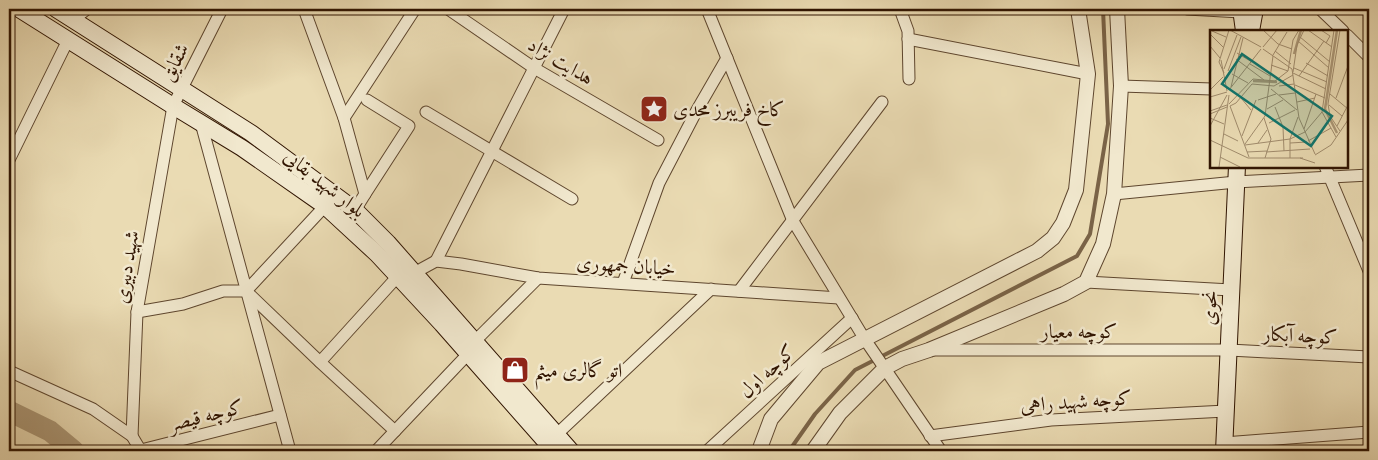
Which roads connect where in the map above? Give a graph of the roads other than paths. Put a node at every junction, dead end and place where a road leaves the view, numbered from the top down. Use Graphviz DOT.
graph roads {
  1 [pos="19,9"];
  2 [pos="56,9"];
  3 [pos="87,9"];
  4 [pos="222,9"];
  5 [pos="304,9"];
  6 [pos="415,9"];
  7 [pos="448,9"];
  8 [pos="564,9"];
  9 [pos="707,9"];
  10 [pos="900,9"];
  11 [pos="1078,9"];
  12 [pos="1117,9"];
  13 [pos="1187,9"];
  14 [pos="1320,9"];
  15 [pos="1246,10"];
  16 [pos="74,20"];
  17 [pos="1244,30"];
  18 [pos="1251,30"];
  19 [pos="1342,30"];
  20 [pos="1348,36"];
  21 [pos="908,39"];
  22 [pos="68,40"];
  23 [pos="1369,57"];
  24 [pos="728,58"];
  25 [pos="534,68"];
  26 [pos="1088,74"];
  27 [pos="910,79"];
  28 [pos="1121,86"];
  29 [pos="182,88"];
  30 [pos="1210,89"];
  31 [pos="367,100"];
  32 [pos="882,102"];
  33 [pos="173,106"];
  34 [pos="426,112"];
  35 [pos="344,118"];
  36 [pos="201,123"];
  37 [pos="658,140"];
  38 [pos="491,151"];
  39 [pos="9,160"];
  40 [pos="1325,168"];
  41 [pos="1237,174"];
  42 [pos="1369,175"];
  43 [pos="1330,177"];
  44 [pos="365,194"];
  45 [pos="1114,194"];
  46 [pos="572,199"];
  47 [pos="325,206"];
  48 [pos="355,210"];
  49 [pos="794,221"];
  50 [pos="436,261"];
  51 [pos="1369,271"];
  52 [pos="406,274"];
  53 [pos="538,278"];
  54 [pos="1086,282"];
  55 [pos="623,284"];
  56 [pos="711,290"];
  57 [pos="1232,290"];
  58 [pos="246,291"];
  59 [pos="739,291"];
  60 [pos="839,298"];
  61 [pos="137,312"];
  62 [pos="852,318"];
  63 [pos="864,338"];
  64 [pos="471,348"];
  65 [pos="929,350"];
  66 [pos="1229,350"];
  67 [pos="1369,357"];
  68 [pos="320,362"];
  69 [pos="884,366"];
  70 [pos="9,372"];
  71 [pos="1226,411"];
  72 [pos="280,415"];
  73 [pos="395,432"];
  74 [pos="1369,432"];
  75 [pos="556,434"];
  76 [pos="132,436"];
  77 [pos="930,436"];
  78 [pos="1224,447"];
  79 [pos="141,451"];
  80 [pos="290,451"];
  81 [pos="376,451"];
  82 [pos="554,451"];
  83 [pos="571,451"];
  84 [pos="708,451"];
  85 [pos="759,451"];
  86 [pos="813,451"];
  87 [pos="941,451"];
  1 -- 22 [label="main road, بلوار شهید بقایی"];
  2 -- 16 [label="main road, بلوار شهید بقایی"];
  3 -- 16 [label="street"];
  4 -- 29 [label="street, شقایق"];
  5 -- 35 [label="street"];
  6 -- 35 [label="street"];
  7 -- 25 [label="street, هدایت نژاد"];
  8 -- 25 [label="street"];
  9 -- 24 [label="street"];
  10 -- 21 [label="street"];
  11 -- 26 [label="street"];
  12 -- 28 [label="street"];
  13 -- 15 [label="street"];
  14 -- 19 [label="street"];
  15 -- 17 [label="main road"];
  15 -- 18 [label="main road"];
  16 -- 29 [label="main road, بلوار شهید بقایی"];
  20 -- 23 [label="street"];
  21 -- 26 [label="street"];
  21 -- 27 [label="street"];
  22 -- 33 [label="main road, بلوار شهید بقایی"];
  22 -- 39 [label="street"];
  24 -- 49 [label="street"];
  24 -- 55 [label="street"];
  25 -- 37 [label="street, هدایت نژاد"];
  25 -- 38 [label="street"];
  26 -- 63 [label="street"];
  28 -- 30 [label="street"];
  28 -- 45 [label="street"];
  29 -- 33 [label="street, شقایق"];
  29 -- 48 [label="main road, بلوار شهید بقایی"];
  31 -- 44 [label="street"];
  32 -- 49 [label="street"];
  33 -- 36 [label="main road, بلوار شهید بقایی"];
  33 -- 61 [label="street, شهید دبیری"];
  34 -- 38 [label="street"];
  35 -- 44 [label="street"];
  36 -- 47 [label="main road, بلوار شهید بقایی"];
  36 -- 58 [label="street"];
  38 -- 46 [label="street"];
  38 -- 50 [label="street"];
  40 -- 43 [label="street"];
  41 -- 43 [label="street"];
  41 -- 45 [label="street"];
  41 -- 57 [label="main road, نحوی"];
  42 -- 43 [label="street"];
  43 -- 51 [label="street"];
  44 -- 48 [label="street"];
  45 -- 54 [label="street"];
  47 -- 52 [label="main road, بلوار شهید بقایی"];
  47 -- 58 [label="street"];
  48 -- 52 [label="main road, بلوار شهید بقایی"];
  49 -- 59 [label="street"];
  49 -- 60 [label="street"];
  50 -- 52 [label="street"];
  50 -- 53 [label="street, خیابان جمهوری"];
  52 -- 64 [label="main road, بلوار شهید بقایی"];
  52 -- 68 [label="street"];
  53 -- 55 [label="street, خیابان جمهوری"];
  53 -- 64 [label="street"];
  54 -- 57 [label="street"];
  54 -- 65 [label="street"];
  55 -- 56 [label="street, خیابان جمهوری"];
  56 -- 59 [label="street, خیابان جمهوری"];
  56 -- 75 [label="street"];
  57 -- 66 [label="main road, نحوی"];
  58 -- 61 [label="street"];
  58 -- 68 [label="street"];
  58 -- 72 [label="street"];
  59 -- 60 [label="street, خیابان جمهوری"];
  60 -- 62 [label="street"];
  61 -- 76 [label="street, شهید دبیری"];
  62 -- 63 [label="street"];
  62 -- 84 [label="street, کوچه اول"];
  63 -- 69 [label="street"];
  63 -- 85 [label="street"];
  64 -- 73 [label="street"];
  64 -- 75 [label="main road, بلوار شهید بقایی"];
  64 -- 82 [label="main road, بلوار شهید بقایی"];
  65 -- 66 [label="street, کوچه معیار"];
  65 -- 69 [label="street"];
  66 -- 67 [label="street, کوچه آبکار"];
  66 -- 71 [label="main road, نحوی"];
  68 -- 73 [label="street"];
  69 -- 77 [label="street"];
  69 -- 86 [label="street"];
  70 -- 76 [label="street"];
  71 -- 77 [label="street, کوچه شهید راهی"];
  71 -- 78 [label="main road, نحوی"];
  72 -- 79 [label="street, کوچه قیصر"];
  72 -- 80 [label="street"];
  73 -- 81 [label="street"];
  74 -- 78 [label="street"];
  75 -- 83 [label="main road, بلوار شهید بقایی"];
  76 -- 79 [label="street"];
  77 -- 87 [label="street"];
}
